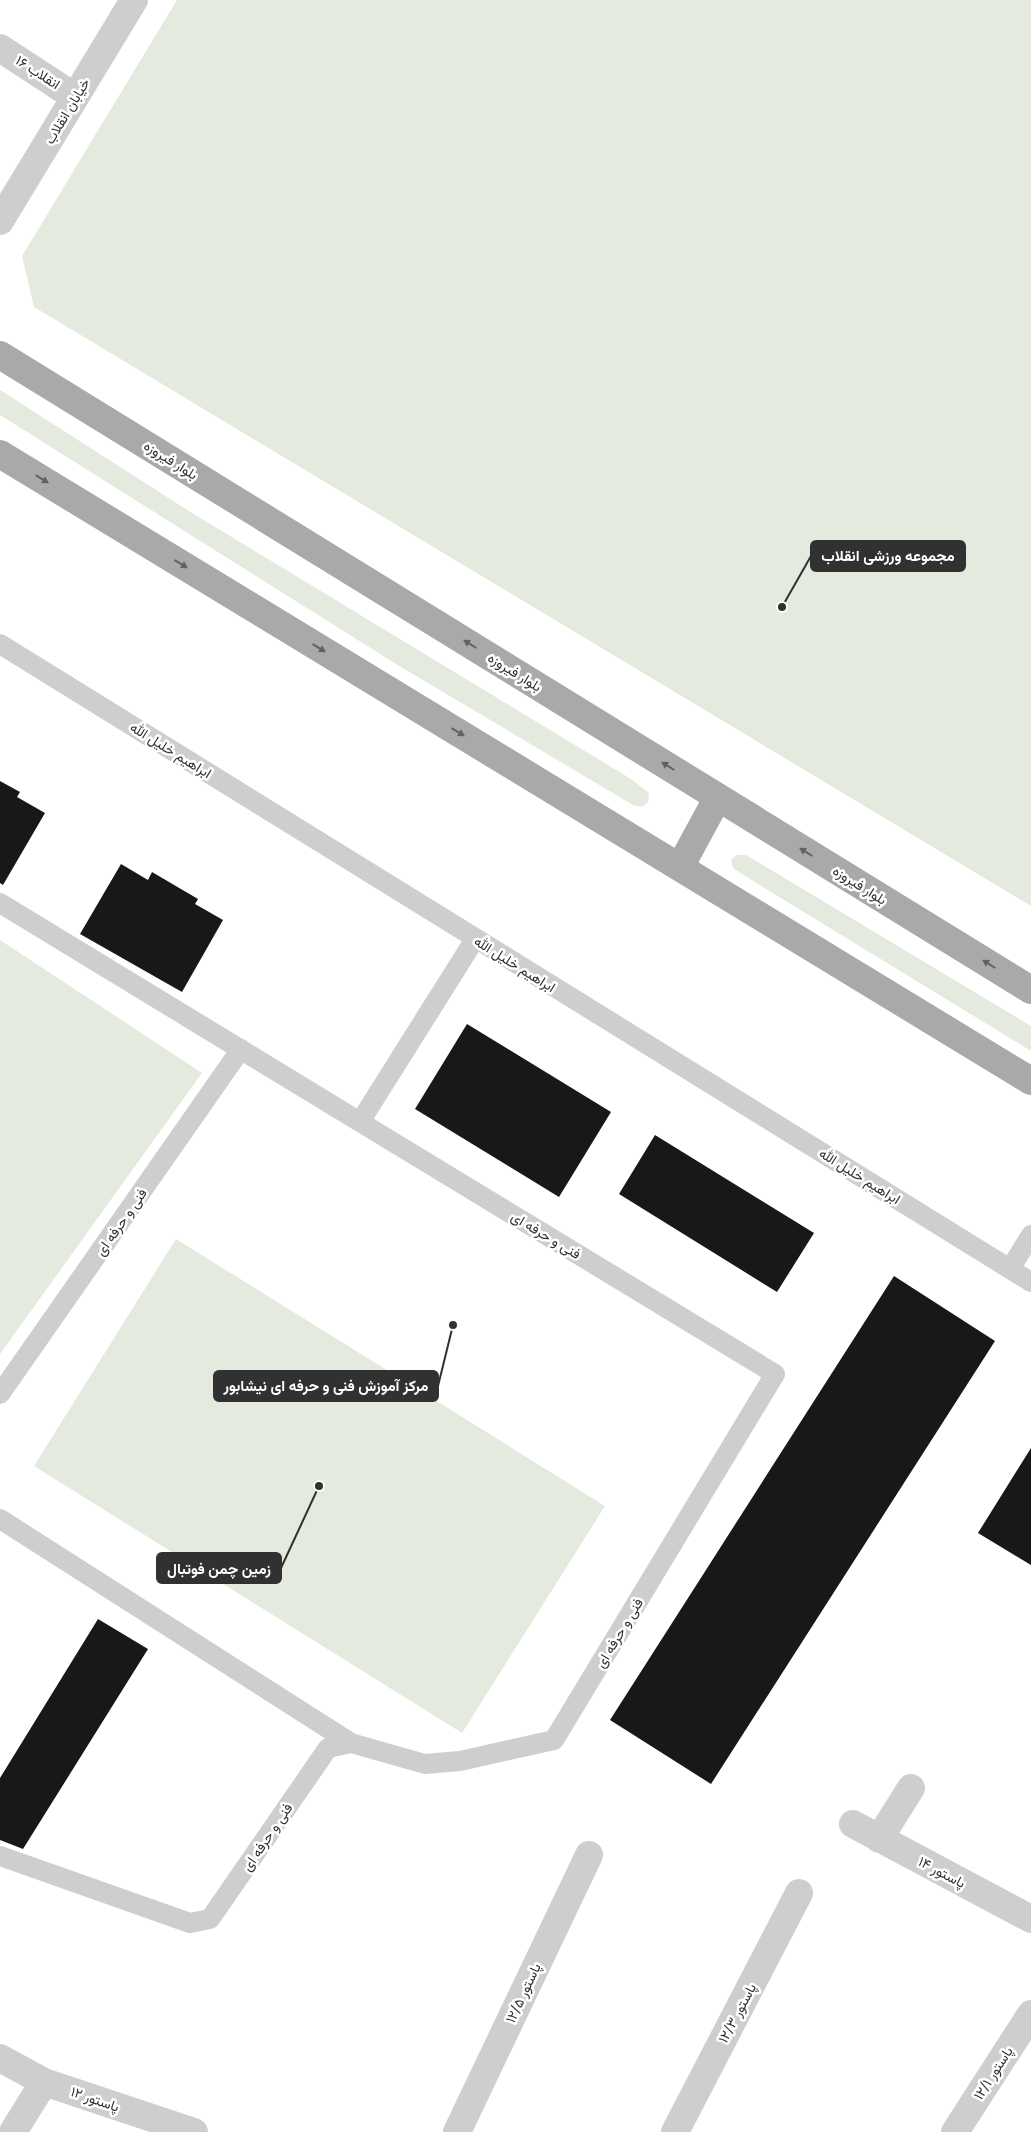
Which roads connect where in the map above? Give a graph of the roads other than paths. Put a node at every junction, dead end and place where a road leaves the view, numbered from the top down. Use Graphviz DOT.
graph roads {
  1 [pos="134,0"];
  2 [pos="0,48"];
  3 [pos="75,97"];
  4 [pos="0,221"];
  5 [pos="0,354"];
  6 [pos="0,454"];
  7 [pos="0,644"];
  8 [pos="718,797"];
  9 [pos="680,867"];
  10 [pos="0,903"];
  11 [pos="475,939"];
  12 [pos="1031,990"];
  13 [pos="241,1049"];
  14 [pos="1031,1081"];
  15 [pos="360,1122"];
  16 [pos="1031,1235"];
  17 [pos="1010,1269"];
  18 [pos="1031,1282"];
  19 [pos="0,1394"];
  20 [pos="0,1519"];
  21 [pos="351,1743"];
  22 [pos="911,1788"];
  23 [pos="852,1824"];
  24 [pos="879,1839"];
  25 [pos="589,1855"];
  26 [pos="0,1856"];
  27 [pos="800,1894"];
  28 [pos="1031,1919"];
  29 [pos="1031,2014"];
  30 [pos="0,2058"];
  31 [pos="44,2082"];
  32 [pos="13,2132"];
  33 [pos="194,2132"];
  34 [pos="457,2132"];
  35 [pos="675,2132"];
  36 [pos="955,2132"];
  1 -- 3 [label="street, خیابان انقلاب"];
  2 -- 3 [label="street, انقلاب ۱۶"];
  3 -- 4 [label="street, خیابان انقلاب"];
  8 -- 5 [label="main road, بلوار فیروزه, one-way"];
  6 -- 9 [label="main road, one-way"];
  7 -- 11 [label="lane, ابراهیم خلیل الله"];
  8 -- 9 [label="main road"];
  12 -- 8 [label="main road, بلوار فیروزه, one-way"];
  9 -- 14 [label="main road"];
  10 -- 13 [label="lane, فنی و حرفه ای"];
  11 -- 15 [label="lane"];
  11 -- 17 [label="lane, ابراهیم خلیل الله"];
  13 -- 15 [label="lane, فنی و حرفه ای"];
  13 -- 19 [label="lane, فنی و حرفه ای"];
  15 -- 21 [label="lane, فنی و حرفه ای"];
  16 -- 17 [label="lane"];
  17 -- 18 [label="lane, ابراهیم خلیل الله"];
  20 -- 21 [label="lane"];
  21 -- 26 [label="lane, فنی و حرفه ای"];
  22 -- 24 [label="street"];
  23 -- 24 [label="street, پاستور ۱۴"];
  24 -- 28 [label="street, پاستور ۱۴"];
  25 -- 34 [label="street, پاستور ۱۲/۵"];
  27 -- 35 [label="street, پاستور ۱۲/۳"];
  29 -- 36 [label="street, پاستور ۱۲/۱"];
  30 -- 31 [label="street, ۱۲ پاستور"];
  31 -- 32 [label="street"];
  31 -- 33 [label="street, ۱۲ پاستور"];
}
